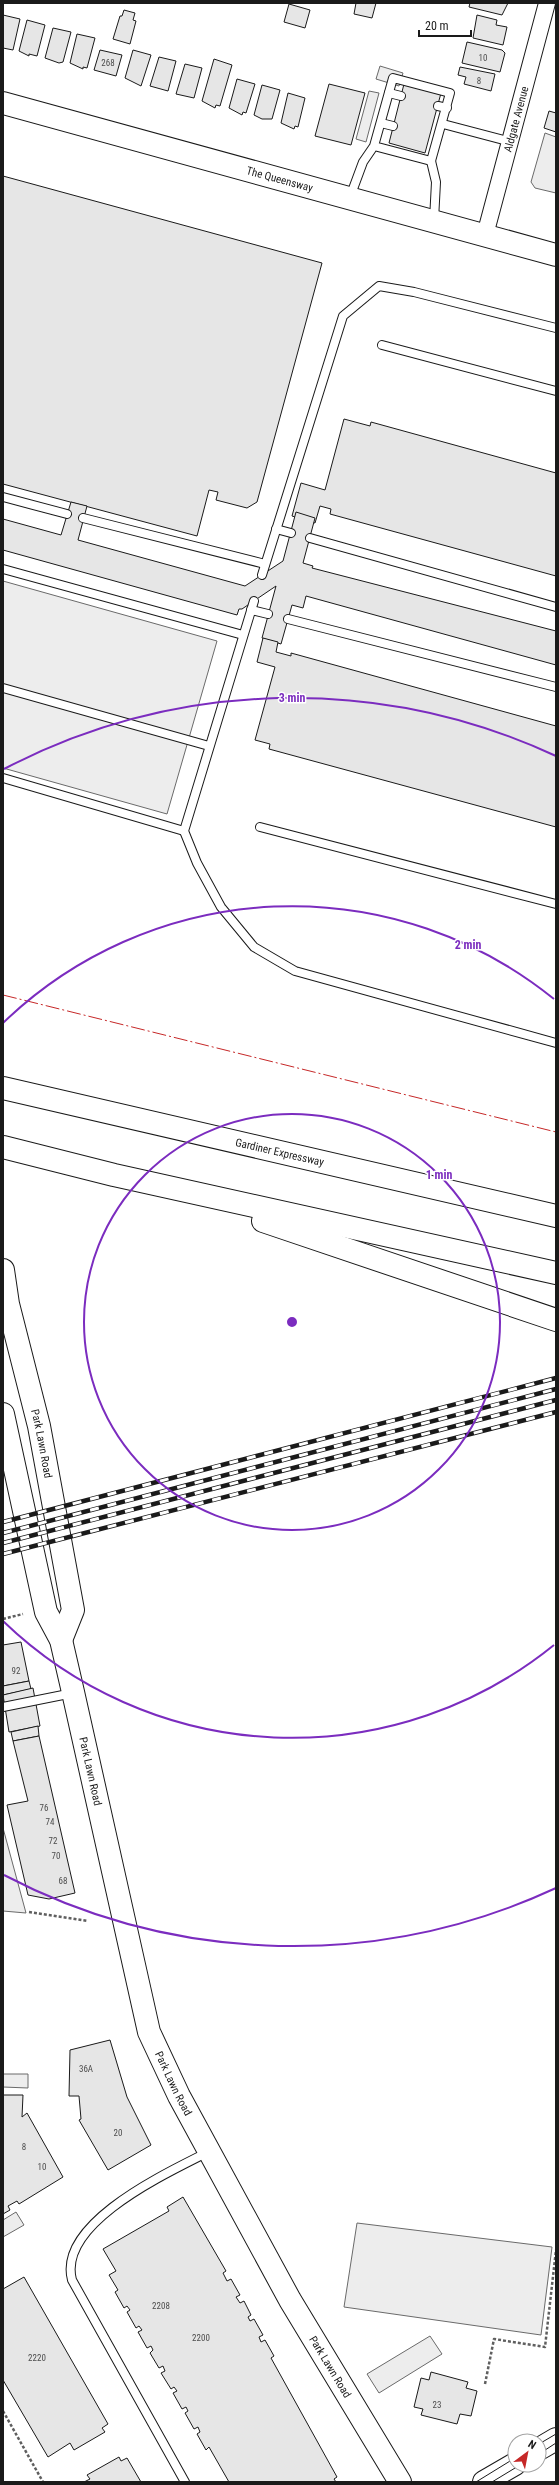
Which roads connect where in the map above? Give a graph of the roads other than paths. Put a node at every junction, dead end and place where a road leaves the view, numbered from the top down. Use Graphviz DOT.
graph roads {
  1 [pos="547,3"];
  2 [pos="389,93"];
  3 [pos="401,96"];
  4 [pos="3,104"];
  5 [pos="438,106"];
  6 [pos="447,108"];
  7 [pos="381,123"];
  8 [pos="443,124"];
  9 [pos="393,126"];
  10 [pos="429,137"];
  11 [pos="438,139"];
  12 [pos="511,142"];
  13 [pos="374,146"];
  14 [pos="431,161"];
  15 [pos="350,198"];
  16 [pos="434,221"];
  17 [pos="485,235"];
  18 [pos="556,255"];
  19 [pos="556,328"];
  20 [pos="382,345"];
  21 [pos="556,390"];
  22 [pos="3,497"];
  23 [pos="67,514"];
  24 [pos="83,518"];
  25 [pos="276,530"];
  26 [pos="290,533"];
  27 [pos="310,538"];
  28 [pos="265,564"];
  29 [pos="3,569"];
  30 [pos="262,575"];
  31 [pos="254,601"];
  32 [pos="556,607"];
  33 [pos="251,610"];
  34 [pos="268,614"];
  35 [pos="288,619"];
  36 [pos="243,635"];
  37 [pos="556,687"];
  38 [pos="3,688"];
  39 [pos="209,746"];
  40 [pos="3,778"];
  41 [pos="260,827"];
  42 [pos="184,831"];
  43 [pos="556,904"];
  44 [pos="556,1043"];
  45 [pos="3,1088"];
  46 [pos="3,1147"];
  47 [pos="114,1175"];
  48 [pos="556,1216"];
  49 [pos="3,1270"];
  50 [pos="556,1273"];
  51 [pos="556,1320"];
  52 [pos="3,1414"];
  53 [pos="61,1640"];
  54 [pos="73,1692"];
  55 [pos="3,1707"];
  56 [pos="208,2151"];
  57 [pos="556,2439"];
  58 [pos="547,2444"];
  59 [pos="507,2469"];
  60 [pos="185,2482"];
  61 [pos="400,2482"];
  62 [pos="484,2482"];
  1 -- 12 [label="street, Aldgate Avenue"];
  2 -- 3 [label="lane"];
  2 -- 6 [label="lane"];
  2 -- 7 [label="lane"];
  4 -- 15 [label="main road, The Queensway"];
  5 -- 6 [label="lane"];
  6 -- 8 [label="lane"];
  7 -- 9 [label="lane"];
  7 -- 13 [label="lane"];
  8 -- 11 [label="lane"];
  8 -- 12 [label="lane"];
  10 -- 11 [label="lane"];
  11 -- 14 [label="lane"];
  12 -- 17 [label="street, Aldgate Avenue"];
  13 -- 14 [label="lane"];
  13 -- 15 [label="lane"];
  14 -- 16 [label="lane"];
  15 -- 16 [label="main road, The Queensway"];
  16 -- 17 [label="main road, The Queensway"];
  17 -- 18 [label="main road, The Queensway"];
  19 -- 25 [label="lane"];
  20 -- 21 [label="lane"];
  22 -- 23 [label="lane"];
  24 -- 28 [label="lane"];
  25 -- 26 [label="lane"];
  25 -- 28 [label="lane"];
  27 -- 32 [label="lane"];
  28 -- 30 [label="lane"];
  29 -- 36 [label="lane"];
  31 -- 33 [label="lane"];
  33 -- 34 [label="lane"];
  33 -- 36 [label="lane"];
  35 -- 37 [label="lane"];
  36 -- 39 [label="lane"];
  38 -- 39 [label="lane"];
  39 -- 42 [label="lane"];
  40 -- 42 [label="lane"];
  41 -- 43 [label="lane"];
  42 -- 44 [label="lane"];
  45 -- 48 [label="main road, Gardiner Expressway"];
  46 -- 47 [label="main road"];
  47 -- 50 [label="main road"];
  47 -- 51 [label="main road"];
  49 -- 53 [label="main road, Park Lawn Road"];
  52 -- 53 [label="main road, Park Lawn Road"];
  53 -- 54 [label="main road, Park Lawn Road"];
  54 -- 55 [label="lane"];
  54 -- 56 [label="main road, Park Lawn Road"];
  56 -- 60 [label="lane"];
  56 -- 61 [label="main road, Park Lawn Road"];
  57 -- 58 [label="main road"];
  59 -- 62 [label="main road"];
}
